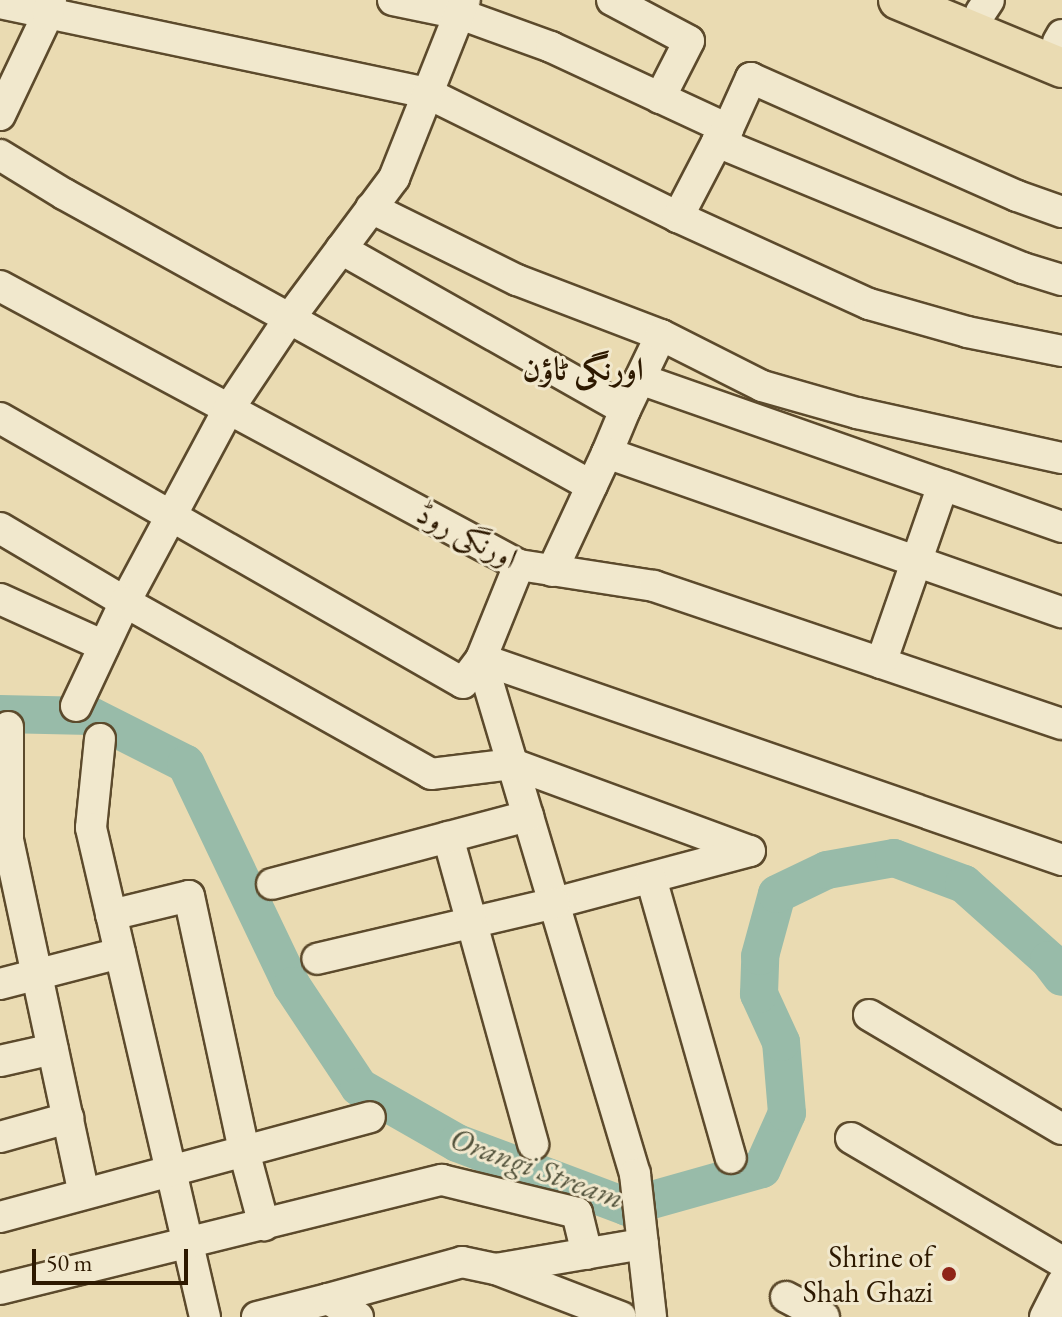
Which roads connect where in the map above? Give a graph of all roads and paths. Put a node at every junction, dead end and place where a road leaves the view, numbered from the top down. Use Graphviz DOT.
graph roads {
  1 [pos="393,0"];
  2 [pos="612,0"];
  3 [pos="898,0"];
  4 [pos="0,3"];
  5 [pos="975,4"];
  6 [pos="50,7"];
  7 [pos="462,7"];
  8 [pos="1061,47"];
  9 [pos="427,93"];
  10 [pos="660,98"];
  11 [pos="0,115"];
  12 [pos="722,135"];
  13 [pos="0,155"];
  14 [pos="371,208"];
  15 [pos="1062,212"];
  16 [pos="678,217"];
  17 [pos="341,249"];
  18 [pos="1062,280"];
  19 [pos="0,286"];
  20 [pos="289,319"];
  21 [pos="661,335"];
  22 [pos="1062,351"];
  23 [pos="640,379"];
  24 [pos="228,410"];
  25 [pos="625,410"];
  26 [pos="0,418"];
  27 [pos="607,453"];
  28 [pos="1062,458"];
  29 [pos="943,485"];
  30 [pos="592,486"];
  31 [pos="172,517"];
  32 [pos="1062,527"];
  33 [pos="0,528"];
  34 [pos="917,560"];
  35 [pos="519,565"];
  36 [pos="552,571"];
  37 [pos="0,599"];
  38 [pos="125,602"];
  39 [pos="1062,612"];
  40 [pos="104,646"];
  41 [pos="481,659"];
  42 [pos="881,663"];
  43 [pos="76,706"];
  44 [pos="1062,724"];
  45 [pos="8,727"];
  46 [pos="100,739"];
  47 [pos="513,764"];
  48 [pos="528,816"];
  49 [pos="4,836"];
  50 [pos="448,837"];
  51 [pos="1062,860"];
  52 [pos="651,878"];
  53 [pos="272,884"];
  54 [pos="555,903"];
  55 [pos="111,915"];
  56 [pos="472,922"];
  57 [pos="120,953"];
  58 [pos="317,959"];
  59 [pos="37,974"];
  60 [pos="0,984"];
  61 [pos="869,1015"];
  62 [pos="53,1049"];
  63 [pos="0,1061"];
  64 [pos="370,1117"];
  65 [pos="68,1118"];
  66 [pos="1062,1129"];
  67 [pos="0,1137"];
  68 [pos="851,1138"];
  69 [pos="533,1144"];
  70 [pos="244,1151"];
  71 [pos="731,1158"];
  72 [pos="171,1171"];
  73 [pos="84,1194"];
  74 [pos="0,1217"];
  75 [pos="264,1225"];
  76 [pos="643,1243"];
  77 [pos="188,1244"];
  78 [pos="587,1254"];
  79 [pos="1062,1262"];
  80 [pos="496,1269"];
  81 [pos="1062,1283"];
  82 [pos="0,1289"];
  83 [pos="786,1297"];
  84 [pos="328,1299"];
  85 [pos="205,1317"];
  86 [pos="257,1317"];
  87 [pos="358,1317"];
  88 [pos="621,1317"];
  89 [pos="651,1317"];
  90 [pos="824,1317"];
  91 [pos="1045,1317"];
  1 -- 7 [label="street"];
  2 -- 10 [label="street"];
  3 -- 8 [label="main road"];
  4 -- 6 [label="street"];
  5 -- 8 [label="main road"];
  6 -- 9 [label="street"];
  6 -- 11 [label="street"];
  7 -- 9 [label="street"];
  7 -- 10 [label="street"];
  9 -- 14 [label="street"];
  9 -- 16 [label="street"];
  10 -- 12 [label="street"];
  12 -- 15 [label="street"];
  12 -- 16 [label="street"];
  12 -- 18 [label="street"];
  13 -- 20 [label="street"];
  14 -- 17 [label="street"];
  14 -- 21 [label="street"];
  16 -- 22 [label="street"];
  17 -- 20 [label="street"];
  17 -- 25 [label="street"];
  19 -- 24 [label="street, اورنگی روڈ"];
  20 -- 24 [label="street"];
  20 -- 30 [label="street"];
  21 -- 23 [label="street"];
  21 -- 28 [label="street"];
  23 -- 25 [label="street"];
  23 -- 29 [label="street"];
  24 -- 31 [label="street"];
  24 -- 35 [label="street, اورنگی روڈ"];
  25 -- 27 [label="street"];
  26 -- 31 [label="street"];
  27 -- 30 [label="street"];
  27 -- 34 [label="street"];
  29 -- 32 [label="street"];
  29 -- 34 [label="street"];
  30 -- 36 [label="street"];
  31 -- 38 [label="street"];
  31 -- 41 [label="street"];
  33 -- 38 [label="street"];
  34 -- 39 [label="street"];
  34 -- 42 [label="street"];
  35 -- 36 [label="street, اورنگی روڈ"];
  35 -- 41 [label="street"];
  36 -- 42 [label="street, اورنگی روڈ"];
  37 -- 40 [label="street"];
  38 -- 40 [label="street"];
  38 -- 47 [label="street"];
  40 -- 43 [label="street"];
  41 -- 47 [label="street"];
  41 -- 51 [label="street"];
  42 -- 44 [label="street, اورنگی روڈ"];
  45 -- 49 [label="street"];
  46 -- 55 [label="street"];
  47 -- 48 [label="street"];
  47 -- 52 [label="street"];
  48 -- 50 [label="street"];
  48 -- 54 [label="street"];
  49 -- 59 [label="street"];
  50 -- 53 [label="street"];
  50 -- 56 [label="street"];
  52 -- 54 [label="street"];
  52 -- 71 [label="street"];
  54 -- 56 [label="street"];
  54 -- 76 [label="street"];
  55 -- 57 [label="street"];
  55 -- 70 [label="street"];
  56 -- 58 [label="street"];
  56 -- 69 [label="street"];
  57 -- 59 [label="street"];
  57 -- 72 [label="street"];
  59 -- 60 [label="street"];
  59 -- 62 [label="street"];
  61 -- 66 [label="street"];
  62 -- 63 [label="street"];
  62 -- 65 [label="street"];
  64 -- 70 [label="street"];
  65 -- 67 [label="street"];
  65 -- 73 [label="street"];
  68 -- 79 [label="street"];
  70 -- 72 [label="street"];
  70 -- 75 [label="street"];
  72 -- 73 [label="street"];
  72 -- 77 [label="street"];
  73 -- 74 [label="street"];
  75 -- 77 [label="street"];
  75 -- 78 [label="street"];
  76 -- 78 [label="street"];
  76 -- 89 [label="street"];
  77 -- 82 [label="street"];
  77 -- 85 [label="street"];
  78 -- 80 [label="street"];
  80 -- 84 [label="street"];
  80 -- 88 [label="street"];
  81 -- 91 [label="street"];
  83 -- 90 [label="street"];
  84 -- 86 [label="street"];
  84 -- 87 [label="street"];
}
